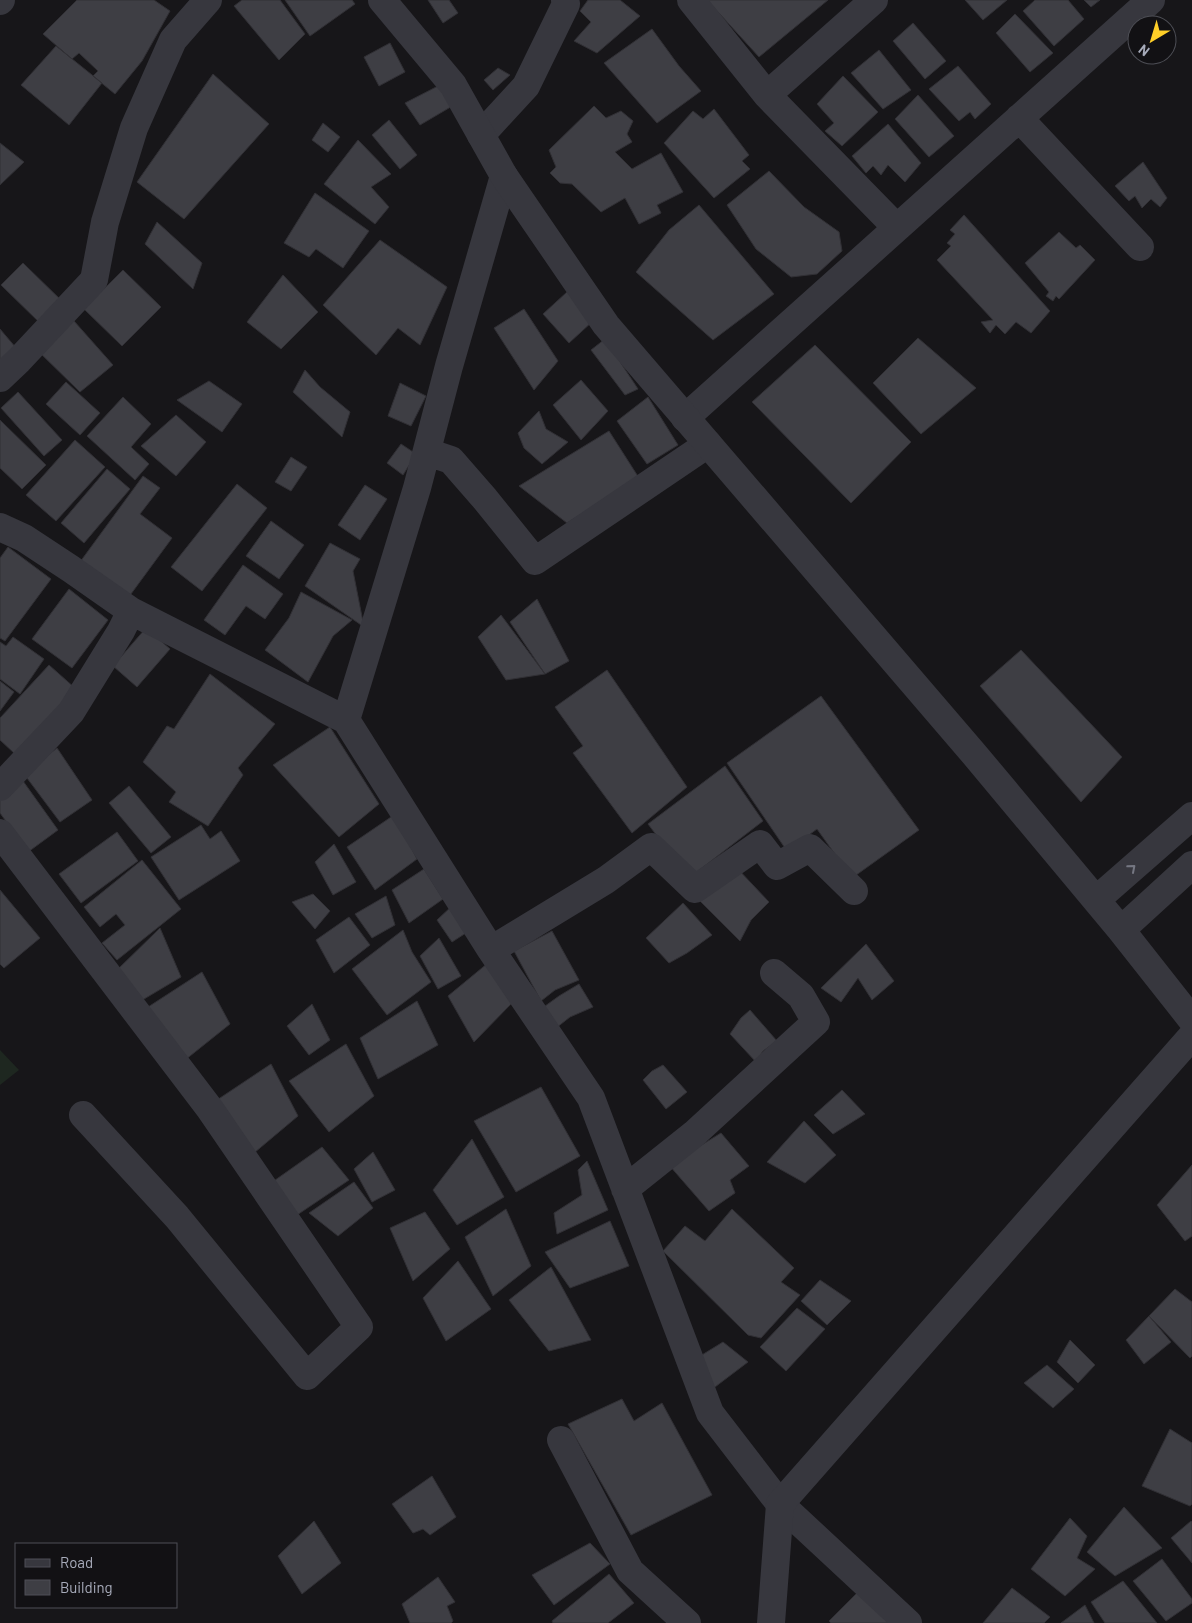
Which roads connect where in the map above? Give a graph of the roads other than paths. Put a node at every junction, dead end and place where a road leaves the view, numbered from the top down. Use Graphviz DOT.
graph roads {
  1 [pos="208,0"];
  2 [pos="382,0"];
  3 [pos="565,0"];
  4 [pos="691,0"];
  5 [pos="874,0"];
  6 [pos="1151,0"];
  7 [pos="767,95"];
  8 [pos="1019,118"];
  9 [pos="481,135"];
  10 [pos="504,176"];
  11 [pos="896,228"];
  12 [pos="1140,247"];
  13 [pos="0,378"];
  14 [pos="685,418"];
  15 [pos="708,444"];
  16 [pos="427,452"];
  17 [pos="0,527"];
  18 [pos="131,611"];
  19 [pos="346,720"];
  20 [pos="0,787"];
  21 [pos="1192,816"];
  22 [pos="0,834"];
  23 [pos="1192,865"];
  24 [pos="854,891"];
  25 [pos="1096,900"];
  26 [pos="1121,930"];
  27 [pos="491,950"];
  28 [pos="774,973"];
  29 [pos="1192,1020"];
  30 [pos="1192,1036"];
  31 [pos="83,1115"];
  32 [pos="625,1189"];
  33 [pos="561,1440"];
  34 [pos="780,1504"];
  35 [pos="687,1623"];
  36 [pos="771,1623"];
  37 [pos="908,1623"];
  1 -- 13 [label="street"];
  2 -- 9 [label="street"];
  3 -- 9 [label="street"];
  4 -- 7 [label="street"];
  5 -- 7 [label="street"];
  6 -- 8 [label="street"];
  7 -- 11 [label="street"];
  8 -- 11 [label="street"];
  8 -- 12 [label="street"];
  9 -- 10 [label="street"];
  10 -- 14 [label="street"];
  10 -- 16 [label="street"];
  11 -- 14 [label="street"];
  14 -- 15 [label="street"];
  15 -- 16 [label="street"];
  15 -- 25 [label="street"];
  16 -- 19 [label="street"];
  17 -- 18 [label="street"];
  18 -- 19 [label="street"];
  18 -- 20 [label="street"];
  19 -- 27 [label="street"];
  25 -- 21 [label="street, one-way"];
  22 -- 31 [label="street"];
  23 -- 26 [label="street"];
  24 -- 27 [label="street"];
  25 -- 26 [label="street"];
  26 -- 29 [label="street"];
  27 -- 32 [label="street"];
  28 -- 32 [label="street"];
  30 -- 34 [label="street"];
  32 -- 34 [label="street"];
  33 -- 35 [label="street"];
  34 -- 36 [label="street"];
  34 -- 37 [label="street"];
}
